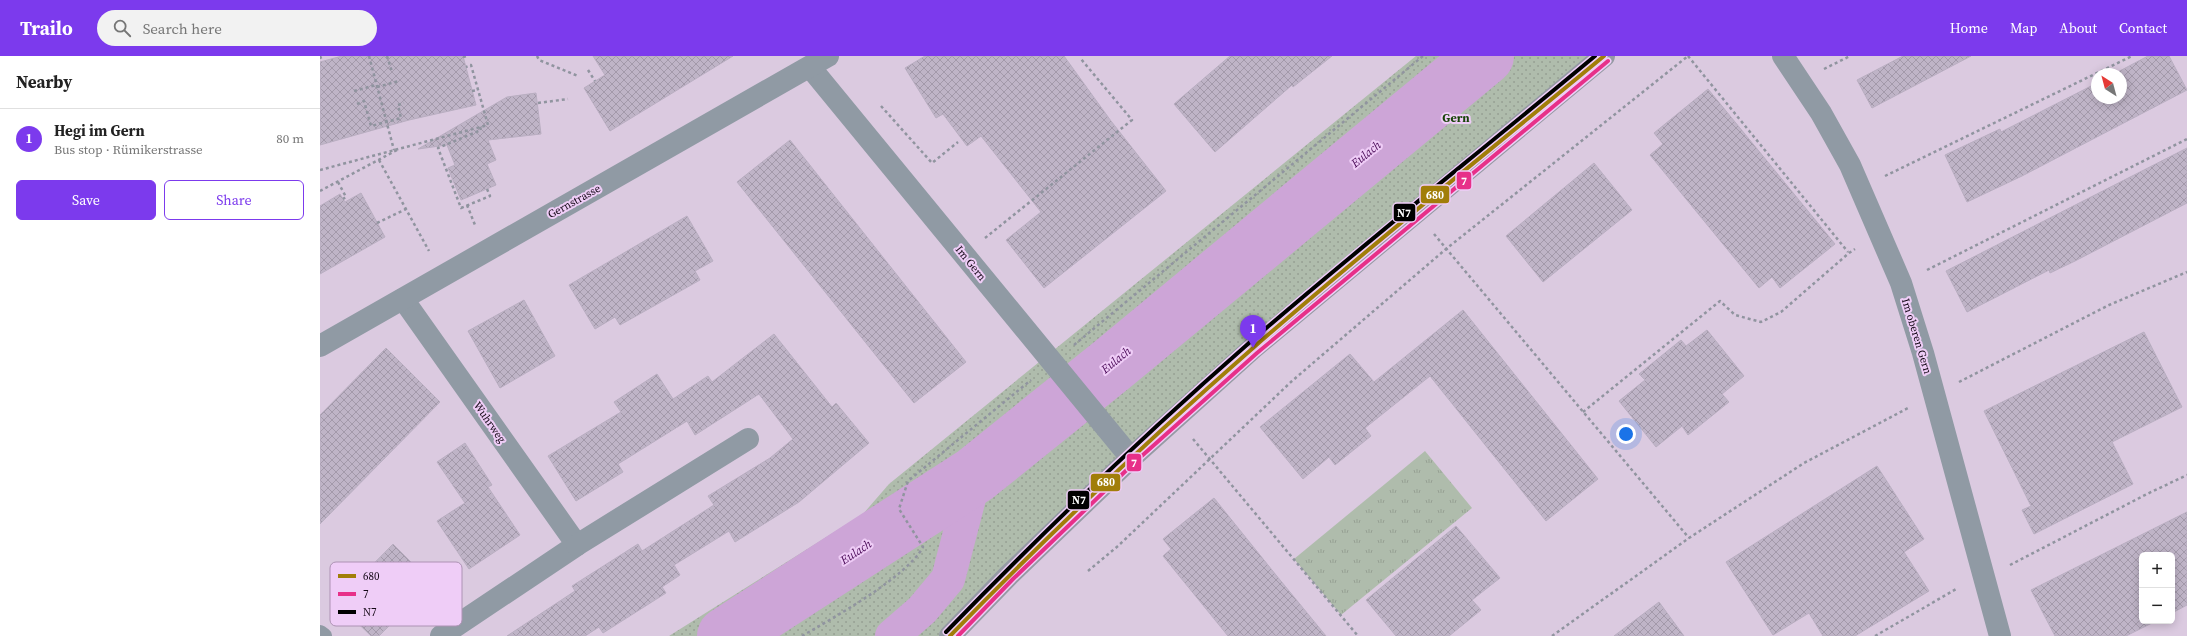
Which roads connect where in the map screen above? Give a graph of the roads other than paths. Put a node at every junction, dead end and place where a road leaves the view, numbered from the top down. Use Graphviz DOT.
graph roads {
  1 [pos="1604,56"];
  2 [pos="1783,56"];
  3 [pos="819,62"];
  4 [pos="403,299"];
  5 [pos="320,346"];
  6 [pos="748,439"];
  7 [pos="1131,458"];
  8 [pos="577,545"];
  9 [pos="462,622"];
  10 [pos="456,626"];
  11 [pos="320,633"];
  12 [pos="324,636"];
  13 [pos="441,636"];
  14 [pos="950,636"];
  15 [pos="2000,636"];
  1 -- 7 [label="main road"];
  2 -- 15 [label="street, Im oberen Gern"];
  3 -- 4 [label="street, Gernstrasse"];
  3 -- 7 [label="street, Im Gern"];
  4 -- 5 [label="street, Gernstrasse"];
  4 -- 8 [label="street, Wuhrweg"];
  6 -- 8 [label="street"];
  7 -- 14 [label="main road"];
  8 -- 9 [label="street"];
  10 -- 13 [label="street"];
  11 -- 12 [label="lane"];
}
